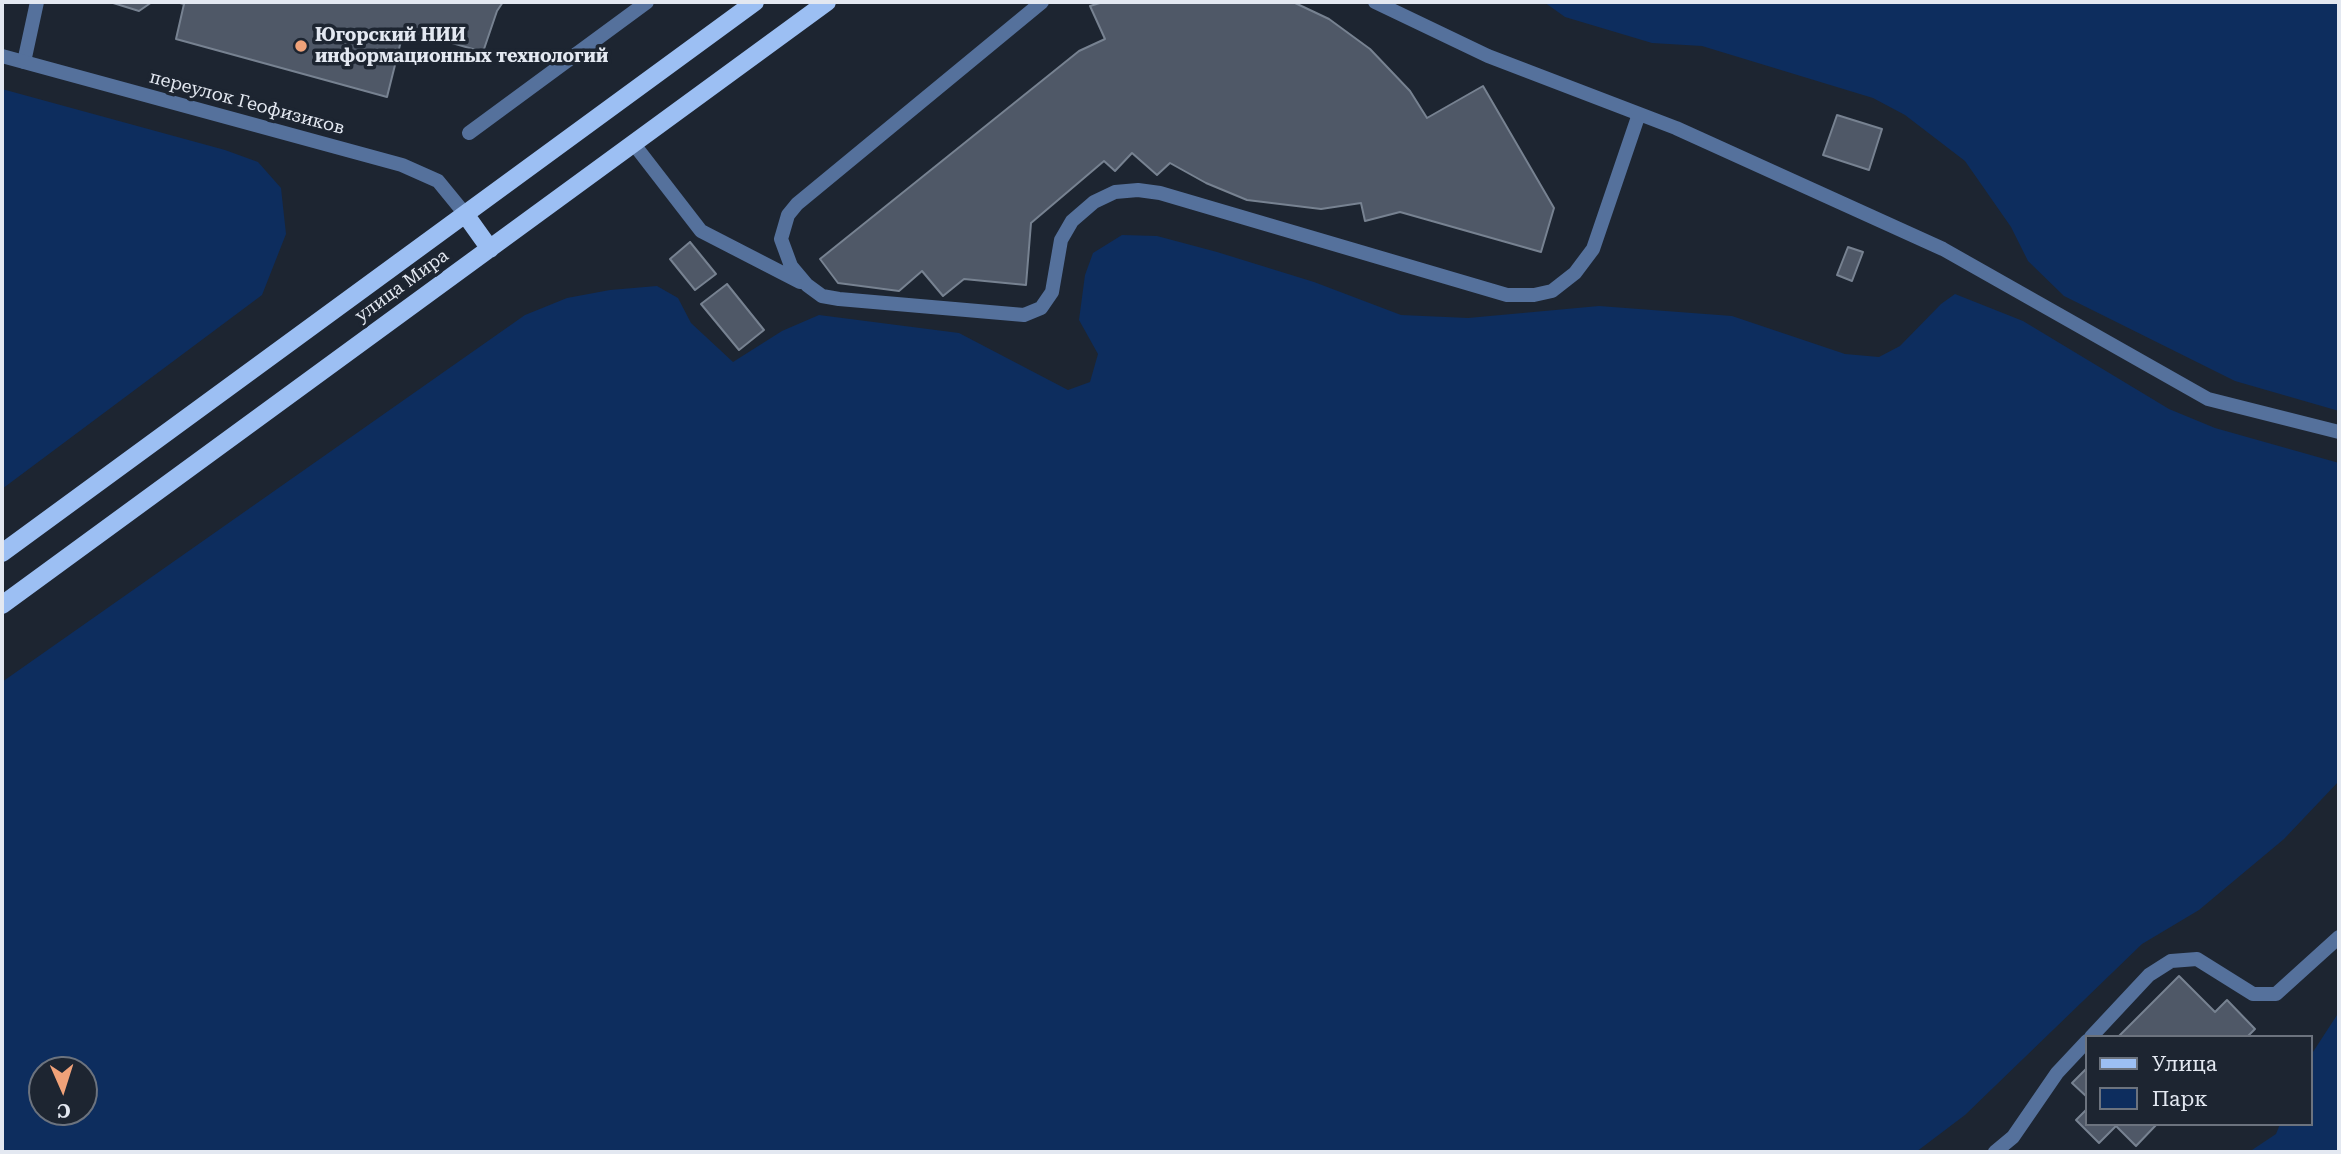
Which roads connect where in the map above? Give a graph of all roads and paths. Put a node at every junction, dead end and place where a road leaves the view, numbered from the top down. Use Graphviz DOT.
graph roads {
  1 [pos="37,2"];
  2 [pos="647,2"];
  3 [pos="755,2"];
  4 [pos="827,2"];
  5 [pos="1042,2"];
  6 [pos="1375,2"];
  7 [pos="2,56"];
  8 [pos="24,62"];
  9 [pos="1639,114"];
  10 [pos="469,133"];
  11 [pos="633,143"];
  12 [pos="465,214"];
  13 [pos="490,249"];
  14 [pos="807,285"];
  15 [pos="2339,432"];
  16 [pos="2,553"];
  17 [pos="2,605"];
  18 [pos="2339,937"];
  19 [pos="2093,1035"];
  20 [pos="2086,1042"];
  21 [pos="1995,1152"];
  1 -- 8 [label="street"];
  2 -- 10 [label="street"];
  3 -- 12 [label="main road, улица Мира"];
  4 -- 11 [label="main road, улица Мира"];
  5 -- 14 [label="street"];
  6 -- 9 [label="street"];
  7 -- 8 [label="street, переулок Геофизиков"];
  8 -- 12 [label="street, переулок Геофизиков"];
  9 -- 14 [label="street"];
  9 -- 15 [label="street"];
  11 -- 13 [label="main road, улица Мира"];
  11 -- 14 [label="street"];
  12 -- 13 [label="main road"];
  12 -- 16 [label="main road, улица Мира"];
  13 -- 17 [label="main road, улица Мира"];
  18 -- 19 [label="street"];
  20 -- 21 [label="street"];
}
